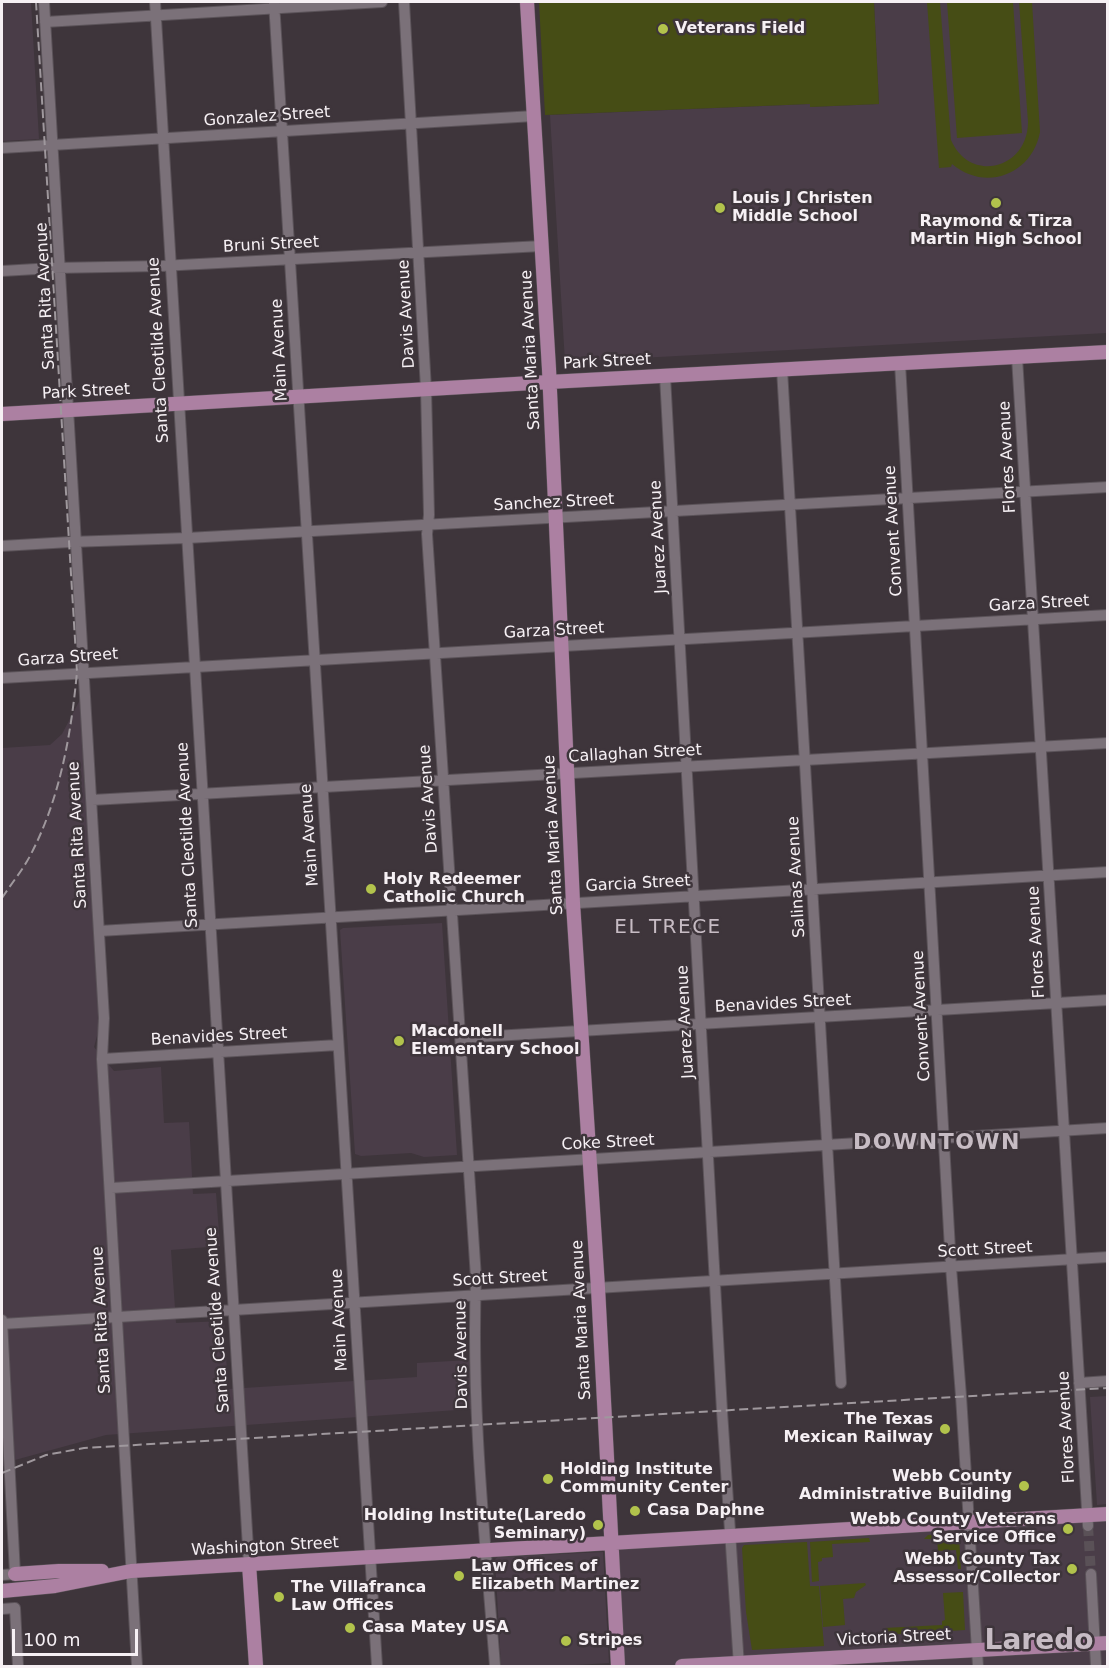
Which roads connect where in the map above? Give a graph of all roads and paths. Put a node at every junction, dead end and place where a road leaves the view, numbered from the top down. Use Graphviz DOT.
graph roads {
  1 [pos="44,2"];
  2 [pos="155,2"];
  3 [pos="382,2"];
  4 [pos="404,2"];
  5 [pos="527,2"];
  6 [pos="274,5"];
  7 [pos="156,15"];
  8 [pos="45,22"];
  9 [pos="534,116"];
  10 [pos="411,123"];
  11 [pos="282,131"];
  12 [pos="163,139"];
  13 [pos="52,145"];
  14 [pos="2,148"];
  15 [pos="542,246"];
  16 [pos="418,253"];
  17 [pos="290,259"];
  18 [pos="171,265"];
  19 [pos="59,268"];
  20 [pos="2,271"];
  21 [pos="1107,352"];
  22 [pos="1017,357"];
  23 [pos="900,363"];
  24 [pos="782,369"];
  25 [pos="665,375"];
  26 [pos="549,382"];
  27 [pos="426,389"];
  28 [pos="298,396"];
  29 [pos="179,403"];
  30 [pos="68,410"];
  31 [pos="2,414"];
  32 [pos="1107,487"];
  33 [pos="1025,492"];
  34 [pos="908,498"];
  35 [pos="790,505"];
  36 [pos="673,511"];
  37 [pos="556,518"];
  38 [pos="428,525"];
  39 [pos="306,532"];
  40 [pos="187,538"];
  41 [pos="75,542"];
  42 [pos="2,546"];
  43 [pos="1107,615"];
  44 [pos="1033,620"];
  45 [pos="915,626"];
  46 [pos="798,633"];
  47 [pos="680,639"];
  48 [pos="562,646"];
  49 [pos="434,653"];
  50 [pos="314,659"];
  51 [pos="195,666"];
  52 [pos="82,672"];
  53 [pos="2,678"];
  54 [pos="1107,743"];
  55 [pos="1041,747"];
  56 [pos="922,753"];
  57 [pos="805,759"];
  58 [pos="687,766"];
  59 [pos="566,772"];
  60 [pos="443,780"];
  61 [pos="322,786"];
  62 [pos="202,793"];
  63 [pos="92,800"];
  64 [pos="1107,872"];
  65 [pos="1048,875"];
  66 [pos="929,882"];
  67 [pos="813,889"];
  68 [pos="694,896"];
  69 [pos="573,903"];
  70 [pos="452,910"];
  71 [pos="330,917"];
  72 [pos="210,924"];
  73 [pos="99,931"];
  74 [pos="1107,1000"];
  75 [pos="1056,1003"];
  76 [pos="937,1010"];
  77 [pos="820,1017"];
  78 [pos="701,1024"];
  79 [pos="582,1031"];
  80 [pos="460,1038"];
  81 [pos="338,1045"];
  82 [pos="218,1052"];
  83 [pos="102,1054"];
  84 [pos="1107,1128"];
  85 [pos="1064,1130"];
  86 [pos="944,1137"];
  87 [pos="828,1144"];
  88 [pos="708,1152"];
  89 [pos="589,1159"];
  90 [pos="468,1166"];
  91 [pos="346,1173"];
  92 [pos="226,1181"];
  93 [pos="111,1188"];
  94 [pos="1107,1257"];
  95 [pos="1071,1260"];
  96 [pos="951,1267"];
  97 [pos="836,1274"];
  98 [pos="715,1281"];
  99 [pos="598,1288"];
  100 [pos="475,1295"];
  101 [pos="354,1302"];
  102 [pos="234,1309"];
  103 [pos="117,1316"];
  104 [pos="2,1323"];
  105 [pos="1107,1381"];
  106 [pos="841,1383"];
  107 [pos="1079,1383"];
  108 [pos="4,1451"];
  109 [pos="1107,1514"];
  110 [pos="1088,1520"];
  111 [pos="968,1523"];
  112 [pos="731,1535"];
  113 [pos="610,1544"];
  114 [pos="486,1551"];
  115 [pos="370,1557"];
  116 [pos="249,1564"];
  117 [pos="131,1571"];
  118 [pos="8,1574"];
  119 [pos="1091,1574"];
  120 [pos="2,1591"];
  121 [pos="2,1609"];
  122 [pos="1101,1643"];
  123 [pos="976,1649"];
  124 [pos="858,1661"];
  125 [pos="739,1665"];
  126 [pos="18,1666"];
  127 [pos="137,1666"];
  128 [pos="256,1666"];
  129 [pos="377,1666"];
  130 [pos="495,1666"];
  131 [pos="618,1666"];
  132 [pos="682,1666"];
  133 [pos="978,1666"];
  134 [pos="1096,1666"];
  1 -- 8 [label="street, Santa Rita Avenue"];
  2 -- 7 [label="street, Santa Cleotilde Avenue"];
  3 -- 6 [label="street"];
  4 -- 10 [label="street, Davis Avenue"];
  5 -- 9 [label="main road, Santa Maria Avenue"];
  6 -- 7 [label="street"];
  6 -- 11 [label="street, Main Avenue"];
  7 -- 8 [label="street"];
  7 -- 12 [label="street, Santa Cleotilde Avenue"];
  8 -- 13 [label="street, Santa Rita Avenue"];
  9 -- 10 [label="street, Gonzalez Street"];
  9 -- 15 [label="main road, Santa Maria Avenue"];
  10 -- 11 [label="street, Gonzalez Street"];
  10 -- 16 [label="street, Davis Avenue"];
  11 -- 12 [label="street, Gonzalez Street"];
  11 -- 17 [label="street, Main Avenue"];
  12 -- 13 [label="street, Gonzalez Street"];
  12 -- 18 [label="street, Santa Cleotilde Avenue"];
  13 -- 14 [label="street, Gonzalez Street"];
  13 -- 19 [label="street, Santa Rita Avenue"];
  15 -- 16 [label="street, Bruni Street"];
  15 -- 26 [label="main road, Santa Maria Avenue"];
  16 -- 17 [label="street, Bruni Street"];
  16 -- 27 [label="street, Davis Avenue"];
  17 -- 18 [label="street, Bruni Street"];
  17 -- 28 [label="street, Main Avenue"];
  18 -- 19 [label="street, Bruni Street"];
  18 -- 29 [label="street, Santa Cleotilde Avenue"];
  19 -- 20 [label="street, Bruni Street"];
  19 -- 30 [label="street, Santa Rita Avenue"];
  21 -- 22 [label="main road, Park Street"];
  22 -- 23 [label="main road, Park Street"];
  22 -- 33 [label="street, Flores Avenue"];
  23 -- 24 [label="main road, Park Street"];
  23 -- 34 [label="street, Convent Avenue"];
  24 -- 25 [label="main road, Park Street"];
  24 -- 35 [label="street, Salinas Avenue"];
  25 -- 26 [label="main road, Park Street"];
  25 -- 36 [label="street, Juarez Avenue"];
  26 -- 27 [label="main road, Park Street"];
  26 -- 37 [label="main road, Santa Maria Avenue"];
  27 -- 28 [label="main road, Park Street"];
  27 -- 38 [label="street, Davis Avenue"];
  28 -- 29 [label="main road, Park Street"];
  28 -- 39 [label="street, Main Avenue"];
  29 -- 30 [label="main road, Park Street"];
  29 -- 40 [label="street, Santa Cleotilde Avenue"];
  30 -- 31 [label="main road, Park Street"];
  30 -- 41 [label="street, Santa Rita Avenue"];
  32 -- 33 [label="street, Sanchez Street"];
  33 -- 34 [label="street, Sanchez Street"];
  33 -- 44 [label="street, Flores Avenue"];
  34 -- 35 [label="street, Sanchez Street"];
  34 -- 45 [label="street, Convent Avenue"];
  35 -- 36 [label="street, Sanchez Street"];
  35 -- 46 [label="street, Salinas Avenue"];
  36 -- 37 [label="street, Sanchez Street"];
  36 -- 47 [label="street, Juarez Avenue"];
  37 -- 38 [label="street, Sanchez Street"];
  37 -- 48 [label="main road, Santa Maria Avenue"];
  38 -- 39 [label="street, Sanchez Street"];
  38 -- 49 [label="street, Davis Avenue"];
  39 -- 40 [label="street, Sanchez Street"];
  39 -- 50 [label="street, Main Avenue"];
  40 -- 41 [label="street, Sanchez Street"];
  40 -- 51 [label="street, Santa Cleotilde Avenue"];
  41 -- 42 [label="street, Sanchez Street"];
  41 -- 52 [label="street, Santa Rita Avenue"];
  43 -- 44 [label="street, Garza Street"];
  44 -- 45 [label="street, Garza Street"];
  44 -- 55 [label="street, Flores Avenue"];
  45 -- 46 [label="street, Garza Street"];
  45 -- 56 [label="street, Convent Avenue"];
  46 -- 47 [label="street, Garza Street"];
  46 -- 57 [label="street, Salinas Avenue"];
  47 -- 48 [label="street, Garza Street"];
  47 -- 58 [label="street, Juarez Avenue"];
  48 -- 49 [label="street, Garza Street"];
  48 -- 59 [label="main road, Santa Maria Avenue"];
  49 -- 50 [label="street, Garza Street"];
  49 -- 60 [label="street, Davis Avenue"];
  50 -- 51 [label="street, Garza Street"];
  50 -- 61 [label="street, Main Avenue"];
  51 -- 52 [label="street, Garza Street"];
  51 -- 62 [label="street, Santa Cleotilde Avenue"];
  52 -- 53 [label="street, Garza Street"];
  52 -- 63 [label="street, Santa Rita Avenue"];
  54 -- 55 [label="street, Callaghan Street"];
  55 -- 56 [label="street, Callaghan Street"];
  55 -- 65 [label="street, Flores Avenue"];
  56 -- 57 [label="street, Callaghan Street"];
  56 -- 66 [label="street, Convent Avenue"];
  57 -- 58 [label="street, Callaghan Street"];
  57 -- 67 [label="street, Salinas Avenue"];
  58 -- 59 [label="street, Callaghan Street"];
  58 -- 68 [label="street, Juarez Avenue"];
  59 -- 60 [label="street, Callaghan Street"];
  59 -- 69 [label="main road, Santa Maria Avenue"];
  60 -- 61 [label="street, Callaghan Street"];
  60 -- 70 [label="street, Davis Avenue"];
  61 -- 62 [label="street, Callaghan Street"];
  61 -- 71 [label="street, Main Avenue"];
  62 -- 63 [label="street, Callaghan Street"];
  62 -- 72 [label="street, Santa Cleotilde Avenue"];
  63 -- 73 [label="street, Santa Rita Avenue"];
  64 -- 65 [label="street, Garcia Street"];
  65 -- 66 [label="street, Garcia Street"];
  65 -- 75 [label="street, Flores Avenue"];
  66 -- 67 [label="street, Garcia Street"];
  66 -- 76 [label="street, Convent Avenue"];
  67 -- 68 [label="street, Garcia Street"];
  67 -- 77 [label="street, Salinas Avenue"];
  68 -- 69 [label="street, Garcia Street"];
  68 -- 78 [label="street, Juarez Avenue"];
  69 -- 70 [label="street, Garcia Street"];
  69 -- 79 [label="main road, Santa Maria Avenue"];
  70 -- 71 [label="street, Garcia Street"];
  70 -- 80 [label="street, Davis Avenue"];
  71 -- 72 [label="street, Garcia Street"];
  71 -- 81 [label="street, Main Avenue"];
  72 -- 73 [label="street, Garcia Street"];
  72 -- 82 [label="street, Santa Cleotilde Avenue"];
  73 -- 83 [label="street, Santa Rita Avenue"];
  74 -- 75 [label="street, Benavides Street"];
  75 -- 76 [label="street, Benavides Street"];
  75 -- 85 [label="street, Flores Avenue"];
  76 -- 77 [label="street, Benavides Street"];
  76 -- 86 [label="street, Convent Avenue"];
  77 -- 78 [label="street, Benavides Street"];
  77 -- 87 [label="street, Salinas Avenue"];
  78 -- 79 [label="street, Benavides Street"];
  78 -- 88 [label="street, Juarez Avenue"];
  79 -- 80 [label="street, Benavides Street"];
  79 -- 89 [label="main road, Santa Maria Avenue"];
  80 -- 90 [label="street, Davis Avenue"];
  81 -- 82 [label="street, Benavides Street"];
  81 -- 91 [label="street, Main Avenue"];
  82 -- 83 [label="street, Benavides Street"];
  82 -- 92 [label="street, Santa Cleotilde Avenue"];
  83 -- 93 [label="street, Santa Rita Avenue"];
  84 -- 85 [label="street, Coke Street"];
  85 -- 86 [label="street, Coke Street"];
  85 -- 95 [label="street, Flores Avenue"];
  86 -- 87 [label="street, Coke Street"];
  86 -- 96 [label="street, Convent Avenue"];
  87 -- 88 [label="street, Coke Street"];
  87 -- 97 [label="street, Salinas Avenue"];
  88 -- 89 [label="street, Coke Street"];
  88 -- 98 [label="street, Juarez Avenue"];
  89 -- 90 [label="street, Coke Street"];
  89 -- 99 [label="main road, Santa Maria Avenue"];
  90 -- 91 [label="street, Coke Street"];
  90 -- 100 [label="street, Davis Avenue"];
  91 -- 92 [label="street, Coke Street"];
  91 -- 101 [label="street, Main Avenue"];
  92 -- 93 [label="street, Coke Street"];
  92 -- 102 [label="street, Santa Cleotilde Avenue"];
  93 -- 103 [label="street, Santa Rita Avenue"];
  94 -- 95 [label="street, Scott Street"];
  95 -- 96 [label="street, Scott Street"];
  95 -- 107 [label="street, Flores Avenue"];
  96 -- 97 [label="street, Scott Street"];
  96 -- 111 [label="street, Convent Avenue"];
  97 -- 98 [label="street, Scott Street"];
  97 -- 106 [label="street, Salinas Avenue"];
  98 -- 99 [label="street, Scott Street"];
  98 -- 112 [label="street, Juarez Avenue"];
  99 -- 100 [label="street, Scott Street"];
  99 -- 113 [label="main road, Santa Maria Avenue"];
  100 -- 101 [label="street, Scott Street"];
  100 -- 114 [label="street, Davis Avenue"];
  101 -- 102 [label="street, Scott Street"];
  101 -- 115 [label="street, Main Avenue"];
  102 -- 103 [label="street, Scott Street"];
  102 -- 116 [label="street, Santa Cleotilde Avenue"];
  103 -- 104 [label="street, Scott Street"];
  103 -- 117 [label="street, Santa Rita Avenue"];
  104 -- 108 [label="street"];
  105 -- 107 [label="street"];
  107 -- 110 [label="street, Flores Avenue"];
  108 -- 118 [label="street"];
  109 -- 110 [label="main road, Washington Street"];
  110 -- 111 [label="main road, Washington Street"];
  111 -- 112 [label="main road, Washington Street"];
  111 -- 123 [label="street, Convent Avenue"];
  112 -- 113 [label="main road, Washington Street"];
  112 -- 125 [label="street, Juarez Avenue"];
  113 -- 114 [label="main road, Washington Street"];
  113 -- 131 [label="main road, Santa Maria Avenue"];
  114 -- 115 [label="main road, Washington Street"];
  114 -- 130 [label="street, Davis Avenue"];
  115 -- 116 [label="main road, Washington Street"];
  115 -- 129 [label="street, Main Avenue"];
  116 -- 117 [label="main road, Washington Street"];
  116 -- 128 [label="main road, Santa Cleotilde Avenue"];
  117 -- 118 [label="main road"];
  117 -- 120 [label="main road, Washington Street"];
  117 -- 127 [label="street, Santa Rita Avenue"];
  119 -- 122 [label="street"];
  121 -- 126 [label="street"];
  122 -- 123 [label="main road, Victoria Street"];
  122 -- 134 [label="street"];
  123 -- 124 [label="main road, Victoria Street"];
  123 -- 133 [label="street, Convent Avenue"];
  124 -- 125 [label="main road, Victoria Street"];
  125 -- 132 [label="main road, Victoria Street"];
}
